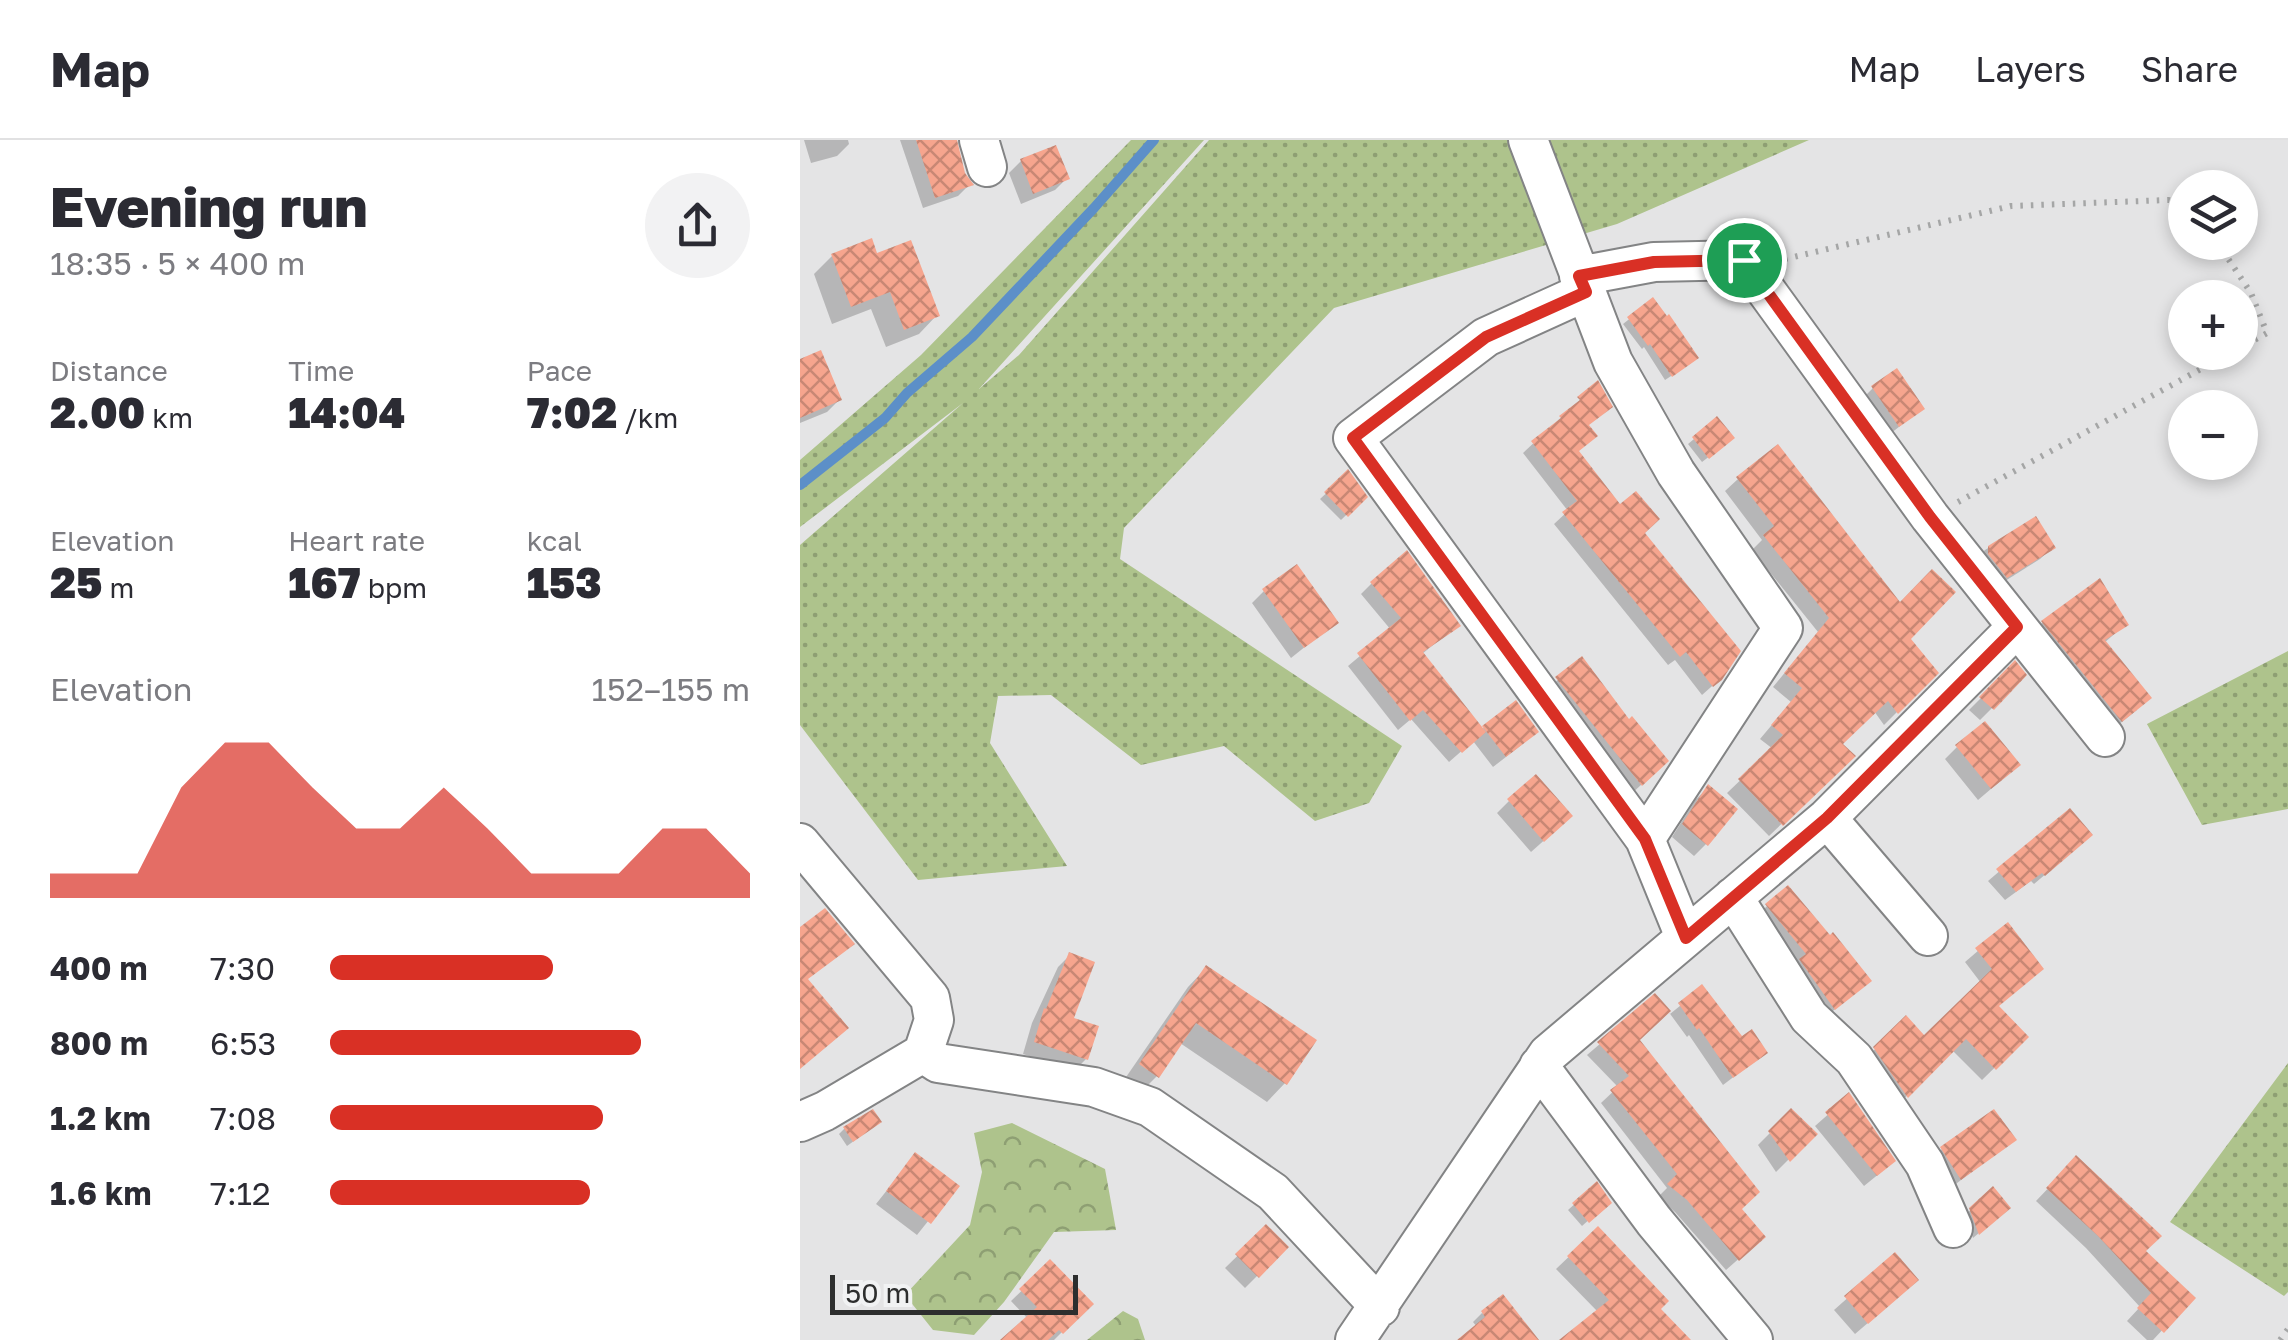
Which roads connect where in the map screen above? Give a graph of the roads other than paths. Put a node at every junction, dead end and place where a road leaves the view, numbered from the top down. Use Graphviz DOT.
graph roads {
  1 [pos="1528,140"];
  2 [pos="1582,284"];
  3 [pos="2017,627"];
  4 [pos="2105,737"];
  5 [pos="1827,818"];
  6 [pos="1645,839"];
  7 [pos="800,842"];
  8 [pos="1733,897"];
  9 [pos="1928,936"];
  10 [pos="1686,938"];
  11 [pos="923,1052"];
  12 [pos="1539,1066"];
  13 [pos="800,1122"];
  14 [pos="1952,1228"];
  15 [pos="1380,1306"];
  16 [pos="1355,1340"];
  17 [pos="1754,1340"];
  1 -- 2 [label="street"];
  2 -- 3 [label="street"];
  2 -- 6 [label="street"];
  2 -- 6 [label="street"];
  3 -- 4 [label="street"];
  3 -- 5 [label="street"];
  5 -- 8 [label="street"];
  5 -- 9 [label="street"];
  6 -- 10 [label="street"];
  7 -- 11 [label="street"];
  8 -- 10 [label="street"];
  8 -- 14 [label="street"];
  10 -- 12 [label="street"];
  11 -- 13 [label="street"];
  11 -- 15 [label="street"];
  12 -- 15 [label="street"];
  12 -- 17 [label="street"];
  15 -- 16 [label="street"];
}
